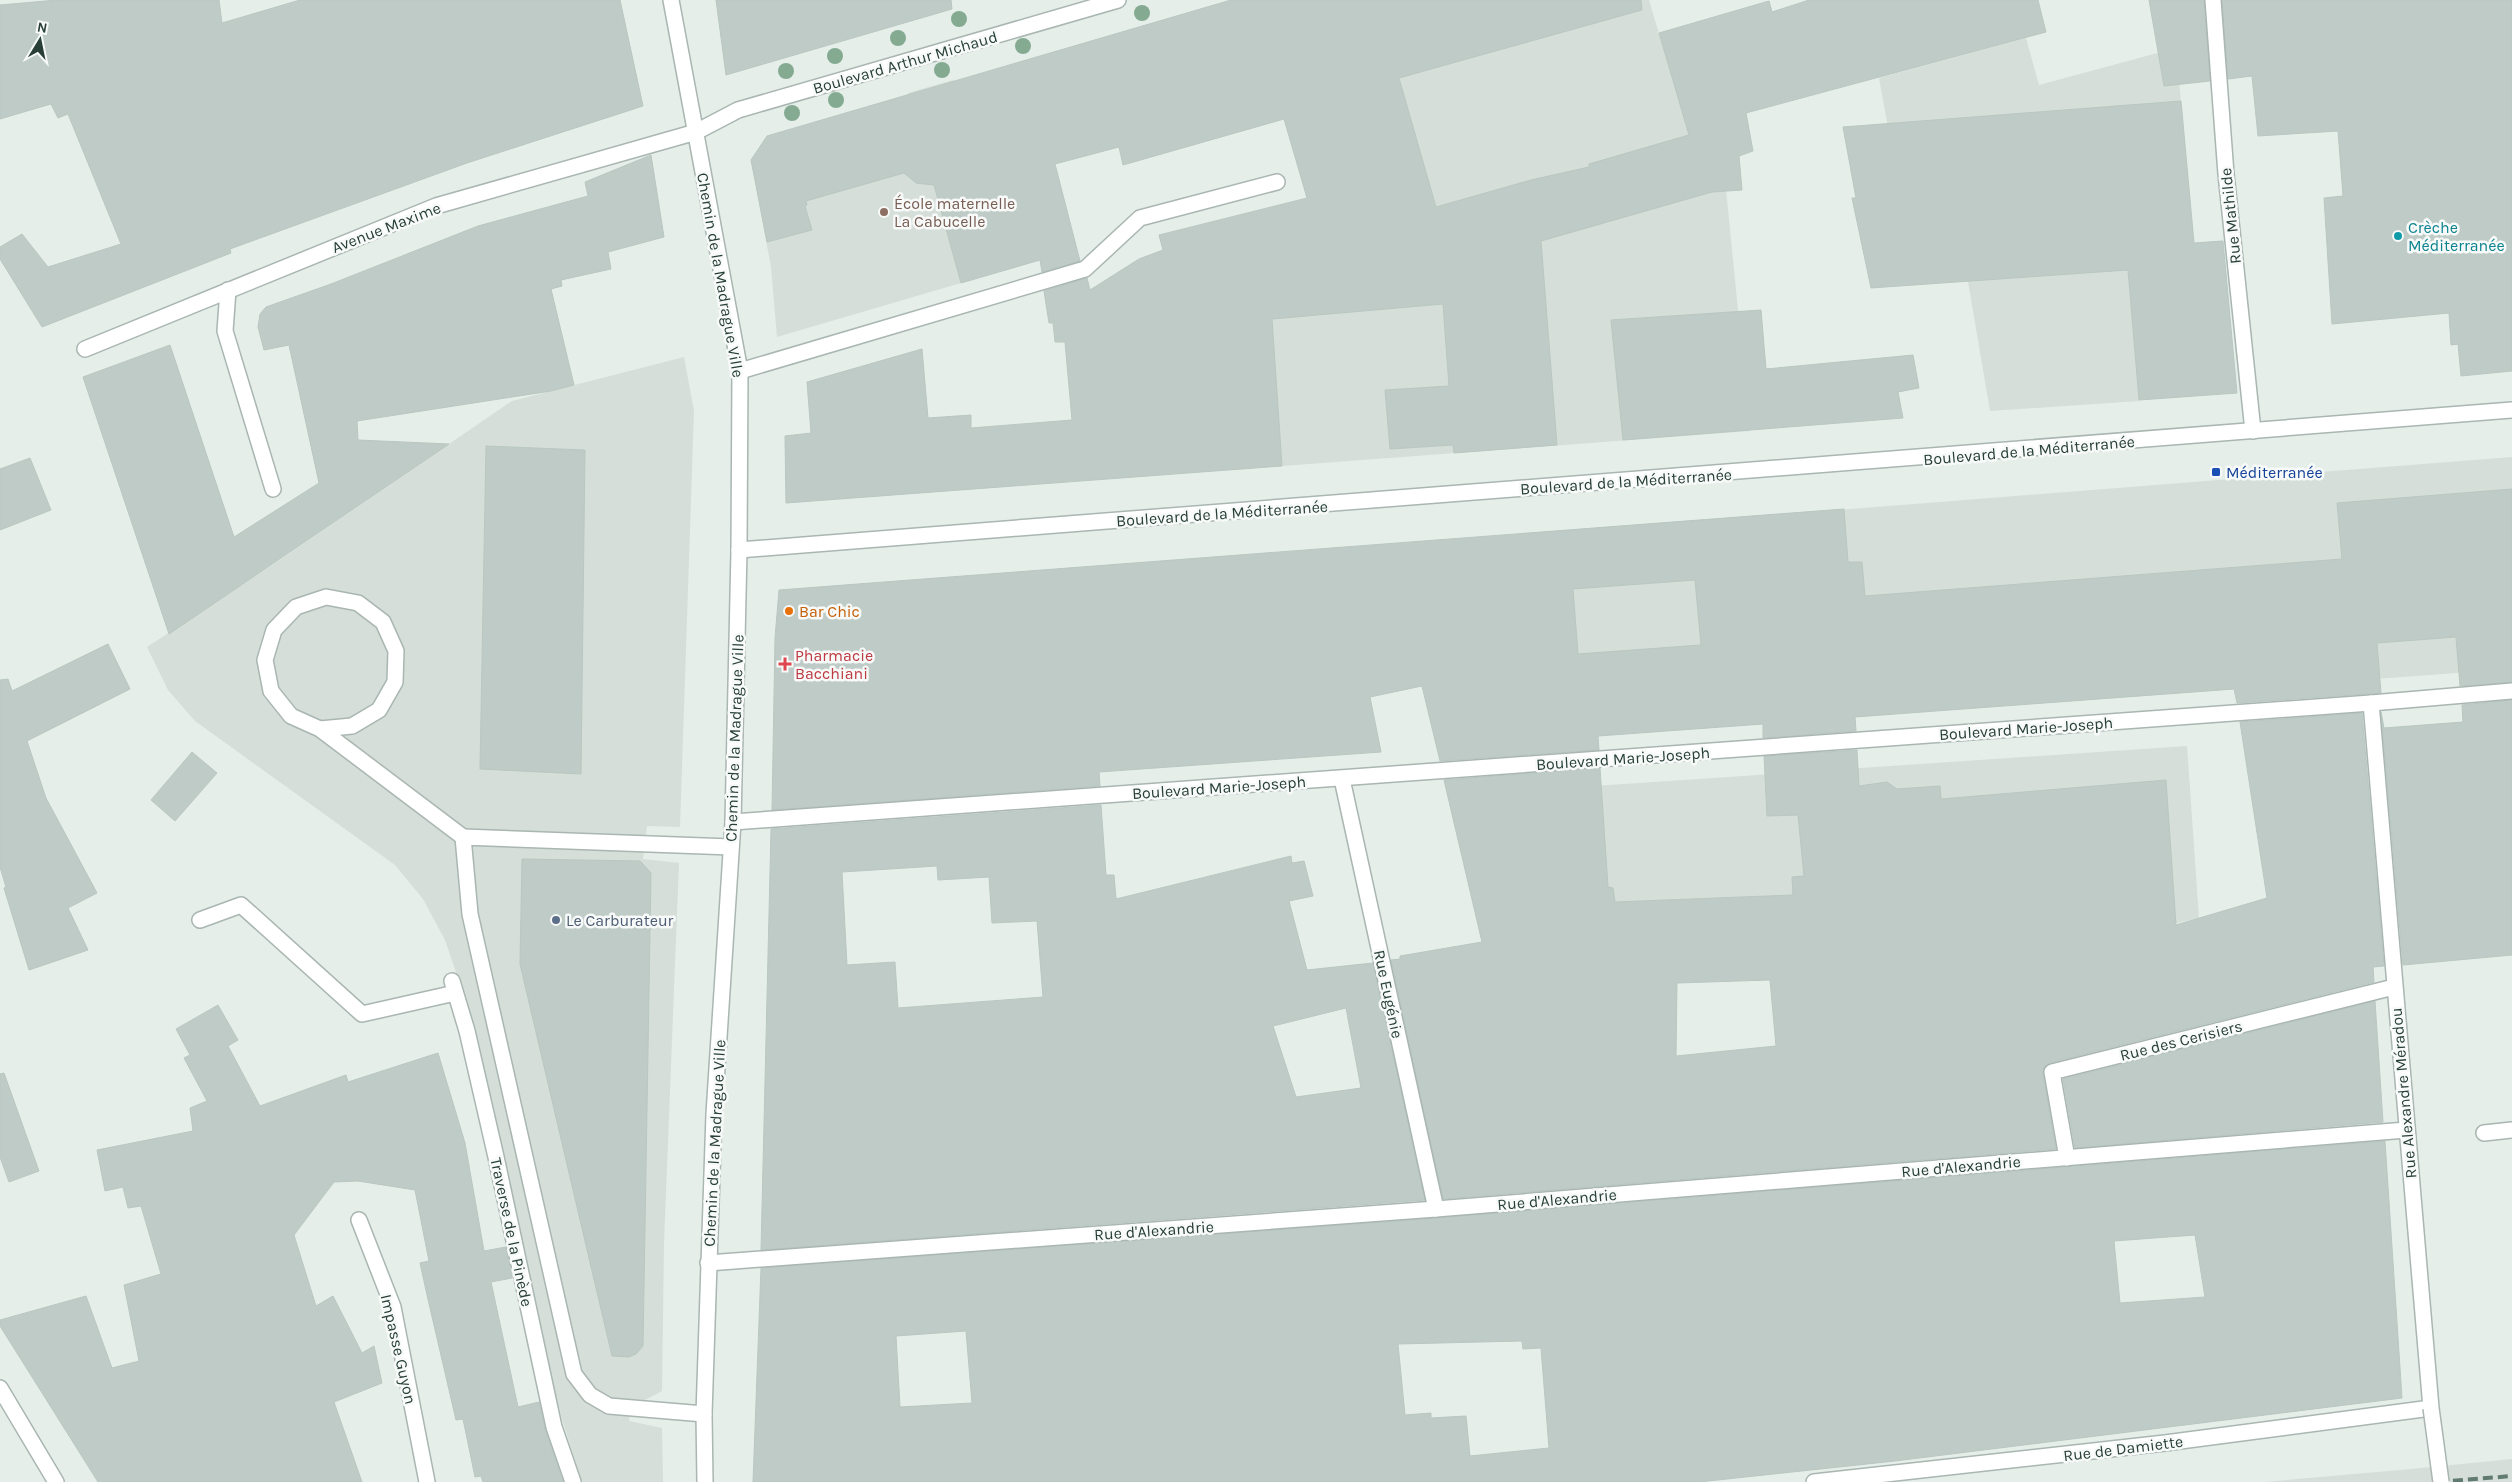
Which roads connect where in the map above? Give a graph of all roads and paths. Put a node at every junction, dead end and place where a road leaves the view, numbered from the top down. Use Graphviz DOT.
graph roads {
  1 [pos="671,0"];
  2 [pos="1118,0"];
  3 [pos="2213,0"];
  4 [pos="696,132"];
  5 [pos="1277,182"];
  6 [pos="228,290"];
  7 [pos="85,348"];
  8 [pos="740,371"];
  9 [pos="2512,410"];
  10 [pos="2253,431"];
  11 [pos="273,489"];
  12 [pos="739,550"];
  13 [pos="2512,690"];
  14 [pos="2371,703"];
  15 [pos="320,729"];
  16 [pos="1342,778"];
  17 [pos="733,822"];
  18 [pos="463,837"];
  19 [pos="731,847"];
  20 [pos="200,920"];
  21 [pos="2394,987"];
  22 [pos="2406,1130"];
  23 [pos="2512,1130"];
  24 [pos="2484,1133"];
  25 [pos="2067,1158"];
  26 [pos="1436,1208"];
  27 [pos="359,1220"];
  28 [pos="708,1263"];
  29 [pos="0,1388"];
  30 [pos="2431,1408"];
  31 [pos="704,1414"];
  32 [pos="56,1482"];
  33 [pos="427,1482"];
  34 [pos="573,1482"];
  35 [pos="705,1482"];
  36 [pos="1814,1482"];
  37 [pos="2441,1482"];
  1 -- 4 [label="street, Chemin de la Madrague Ville"];
  2 -- 4 [label="street, Boulevard Arthur Michaud"];
  3 -- 10 [label="street, Rue Mathilde"];
  4 -- 6 [label="street, Avenue Maxime"];
  4 -- 8 [label="street, Chemin de la Madrague Ville"];
  5 -- 8 [label="street"];
  6 -- 7 [label="street, Avenue Maxime"];
  6 -- 11 [label="street"];
  8 -- 12 [label="street, Chemin de la Madrague Ville"];
  9 -- 10 [label="street, Boulevard de la Méditerranée"];
  10 -- 12 [label="street, Boulevard de la Méditerranée"];
  12 -- 17 [label="street, Chemin de la Madrague Ville"];
  13 -- 14 [label="street, Boulevard Marie-Joseph"];
  14 -- 16 [label="street, Boulevard Marie-Joseph"];
  14 -- 21 [label="street, Rue Alexandre Méradou"];
  15 -- 15 [label="street"];
  15 -- 18 [label="street"];
  16 -- 17 [label="street, Boulevard Marie-Joseph"];
  16 -- 26 [label="street, Rue Eugénie"];
  17 -- 19 [label="street, Chemin de la Madrague Ville"];
  18 -- 19 [label="street"];
  18 -- 31 [label="street"];
  19 -- 28 [label="street, Chemin de la Madrague Ville"];
  20 -- 34 [label="street, Traverse de la Pinède"];
  21 -- 22 [label="street, Rue Alexandre Méradou"];
  21 -- 25 [label="street, Rue des Cerisiers"];
  22 -- 25 [label="street, Rue d'Alexandrie"];
  22 -- 30 [label="street, Rue Alexandre Méradou"];
  23 -- 24 [label="street"];
  25 -- 26 [label="street, Rue d'Alexandrie"];
  26 -- 28 [label="street, Rue d'Alexandrie"];
  27 -- 33 [label="street, Impasse Guyon"];
  28 -- 31 [label="street, Chemin de la Madrague Ville"];
  29 -- 32 [label="street"];
  30 -- 36 [label="street, Rue de Damiette"];
  30 -- 37 [label="street, Rue Alexandre Méradou, bridge"];
  31 -- 35 [label="street, Chemin de la Madrague Ville"];
}
